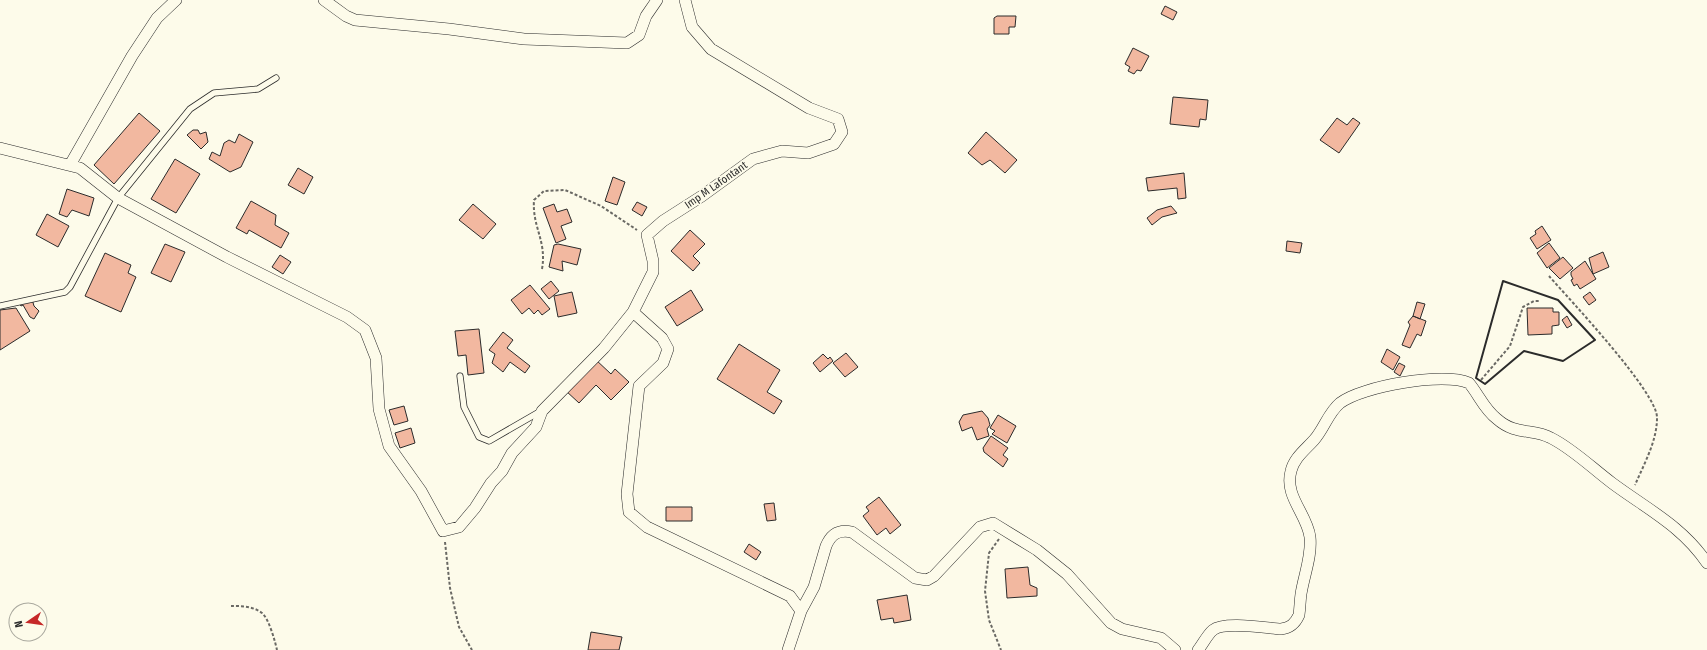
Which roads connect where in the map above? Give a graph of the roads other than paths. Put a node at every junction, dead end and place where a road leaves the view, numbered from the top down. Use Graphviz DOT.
graph roads {
  1 [pos="176,0"];
  2 [pos="324,0"];
  3 [pos="657,0"];
  4 [pos="685,0"];
  5 [pos="276,78"];
  6 [pos="0,148"];
  7 [pos="70,165"];
  8 [pos="118,198"];
  9 [pos="0,306"];
  10 [pos="633,312"];
  11 [pos="460,376"];
  12 [pos="542,411"];
  13 [pos="1707,563"];
  14 [pos="801,611"];
  15 [pos="788,650"];
  16 [pos="1175,650"];
  17 [pos="1198,650"];
  1 -- 7 [label="street"];
  2 -- 3 [label="street"];
  4 -- 10 [label="street, Imp M Lafontant"];
  5 -- 8 [label="lane"];
  6 -- 7 [label="street"];
  7 -- 8 [label="street"];
  8 -- 9 [label="lane"];
  8 -- 12 [label="street"];
  10 -- 12 [label="street"];
  10 -- 14 [label="street"];
  11 -- 12 [label="lane"];
  13 -- 17 [label="street"];
  14 -- 15 [label="street"];
  14 -- 16 [label="street"];
}
